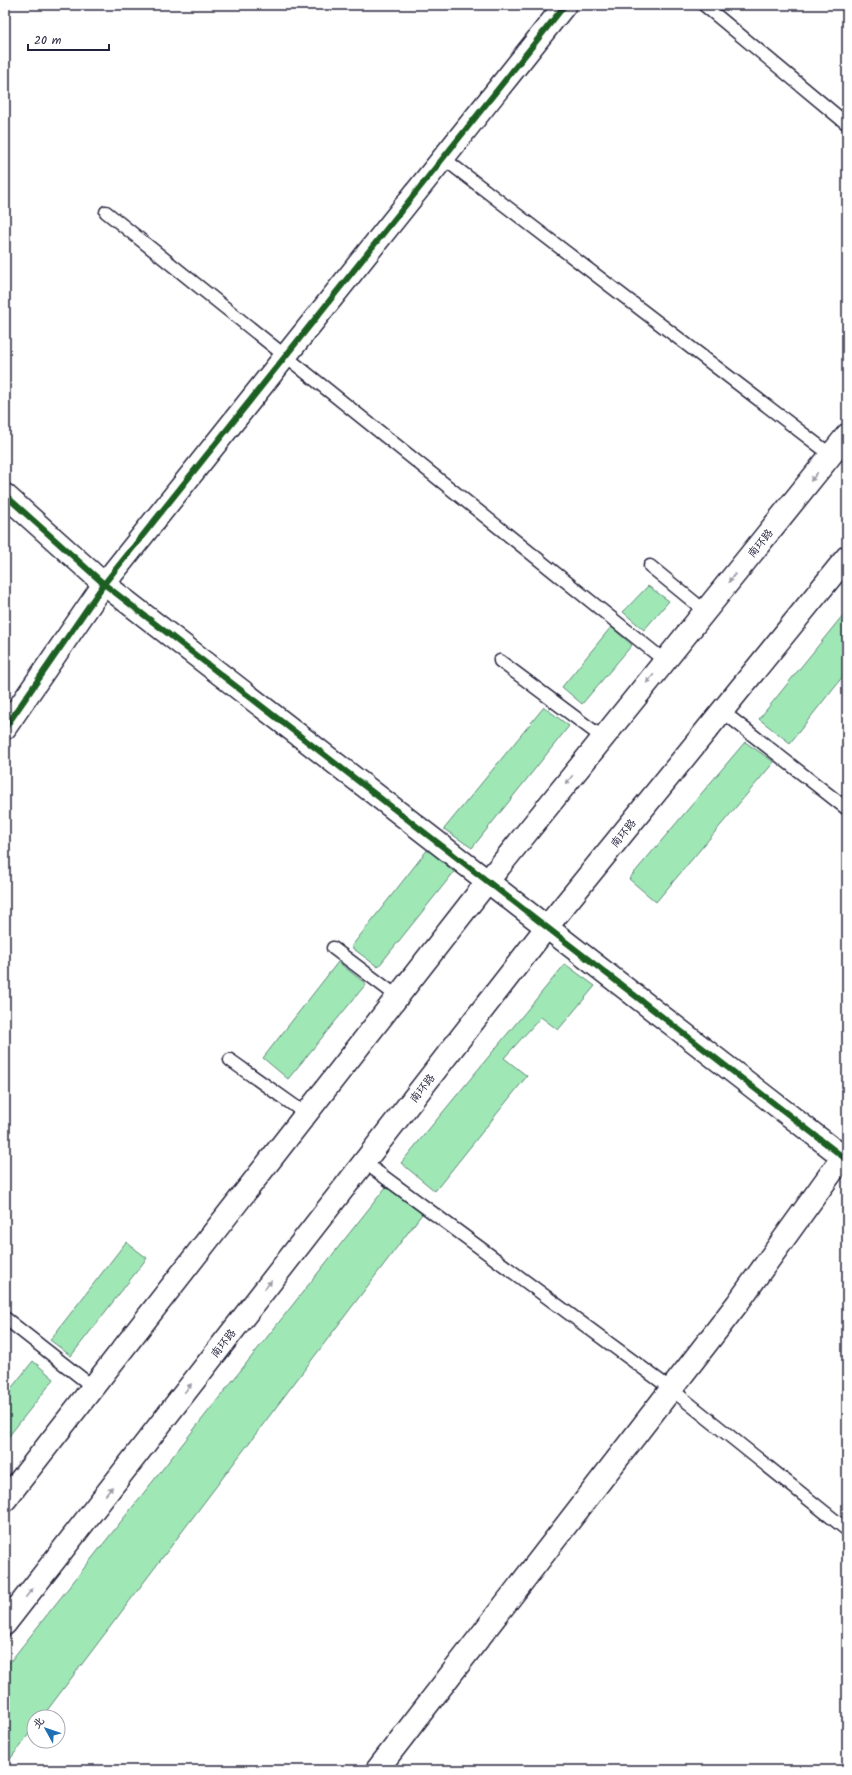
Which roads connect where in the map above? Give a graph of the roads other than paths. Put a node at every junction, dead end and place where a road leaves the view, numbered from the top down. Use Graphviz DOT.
graph roads {
  1 [pos="565,5"];
  2 [pos="704,5"];
  3 [pos="847,124"];
  4 [pos="444,158"];
  5 [pos="106,212"];
  6 [pos="285,356"];
  7 [pos="847,435"];
  8 [pos="831,455"];
  9 [pos="5,495"];
  10 [pos="847,557"];
  11 [pos="650,566"];
  12 [pos="104,584"];
  13 [pos="705,611"];
  14 [pos="500,661"];
  15 [pos="665,661"];
  16 [pos="722,711"];
  17 [pos="5,728"];
  18 [pos="603,738"];
  19 [pos="847,809"];
  20 [pos="487,882"];
  21 [pos="546,928"];
  22 [pos="333,948"];
  23 [pos="398,997"];
  24 [pos="230,1060"];
  25 [pos="306,1114"];
  26 [pos="845,1156"];
  27 [pos="364,1162"];
  28 [pos="5,1318"];
  29 [pos="93,1387"];
  30 [pos="671,1389"];
  31 [pos="5,1500"];
  32 [pos="847,1530"];
  33 [pos="5,1624"];
  34 [pos="377,1770"];
  1 -- 4 [label="main road"];
  2 -- 3 [label="lane"];
  4 -- 6 [label="main road"];
  4 -- 8 [label="lane"];
  5 -- 6 [label="lane"];
  6 -- 12 [label="main road"];
  6 -- 15 [label="lane"];
  7 -- 8 [label="main road, 南环路"];
  8 -- 13 [label="main road, 南环路, one-way"];
  9 -- 12 [label="main road"];
  10 -- 16 [label="main road, 南环路"];
  11 -- 13 [label="lane"];
  12 -- 17 [label="main road"];
  12 -- 20 [label="main road"];
  13 -- 15 [label="main road, 南环路"];
  14 -- 18 [label="lane"];
  15 -- 18 [label="main road, 南环路, one-way"];
  16 -- 19 [label="lane"];
  16 -- 21 [label="main road, 南环路"];
  18 -- 20 [label="main road, 南环路, one-way"];
  20 -- 21 [label="main road"];
  20 -- 23 [label="main road, 南环路"];
  21 -- 26 [label="main road"];
  21 -- 27 [label="main road, 南环路"];
  22 -- 23 [label="lane"];
  23 -- 25 [label="main road, 南环路"];
  24 -- 25 [label="lane"];
  25 -- 29 [label="main road, 南环路"];
  26 -- 30 [label="main road"];
  27 -- 30 [label="lane"];
  33 -- 27 [label="main road, 南环路, one-way"];
  28 -- 29 [label="lane"];
  29 -- 31 [label="main road, 南环路"];
  30 -- 32 [label="lane"];
  30 -- 34 [label="main road"];
}
